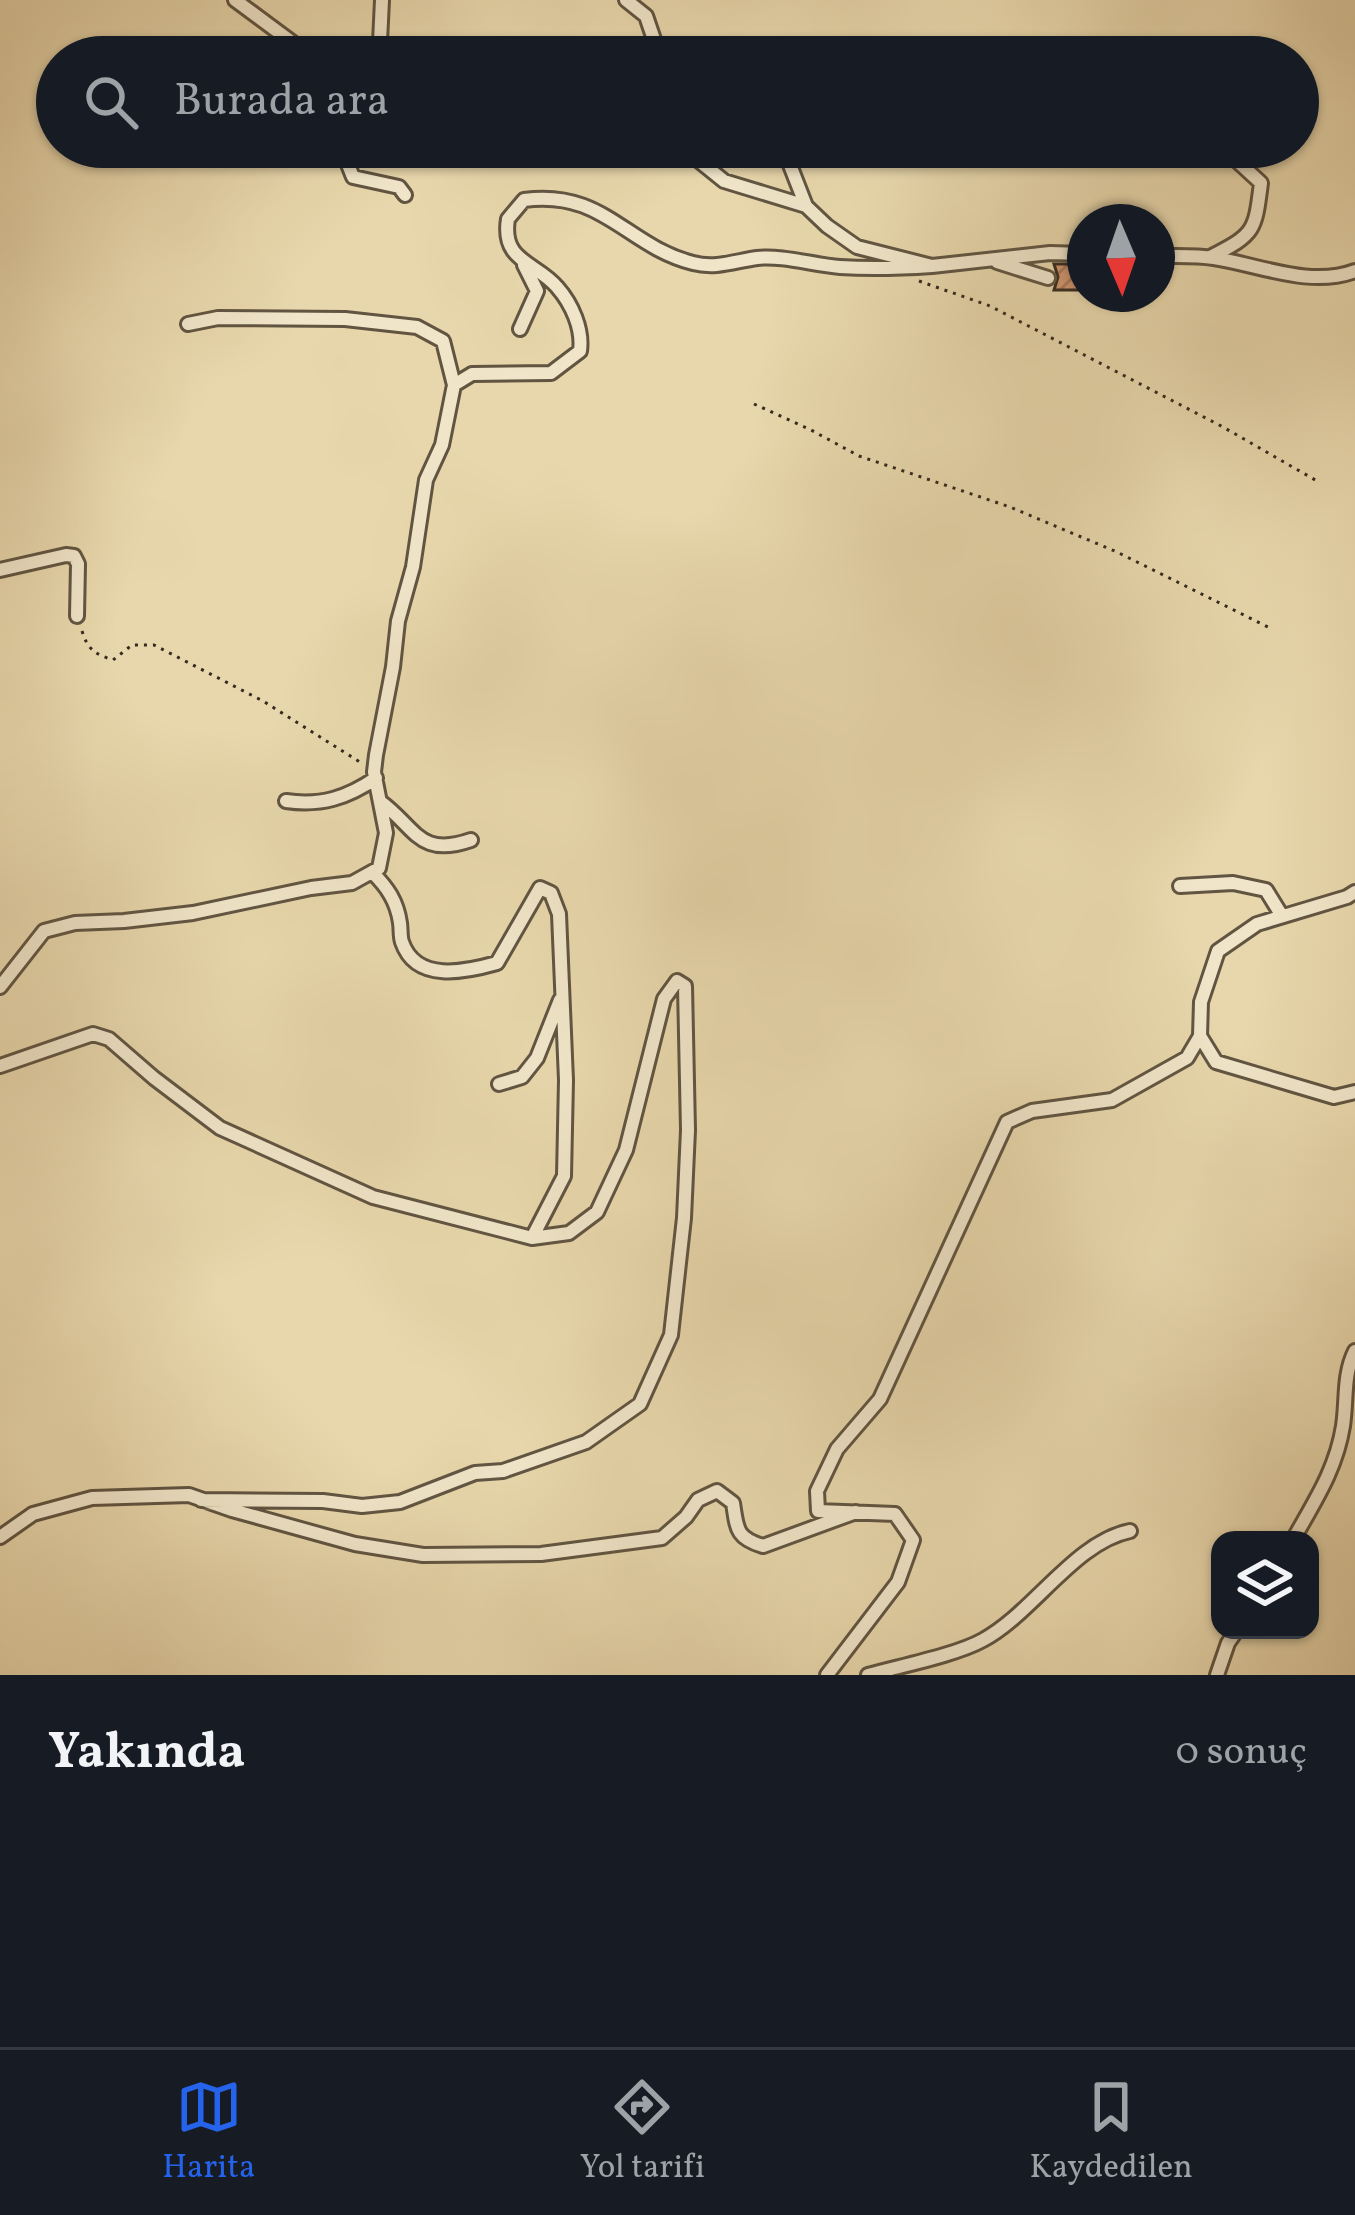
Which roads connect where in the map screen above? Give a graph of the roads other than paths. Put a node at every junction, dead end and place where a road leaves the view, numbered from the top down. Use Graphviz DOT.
graph roads {
  1 [pos="235,0"];
  2 [pos="382,0"];
  3 [pos="626,0"];
  4 [pos="284,36"];
  5 [pos="380,36"];
  6 [pos="653,36"];
  7 [pos="349,168"];
  8 [pos="708,168"];
  9 [pos="791,168"];
  10 [pos="1245,168"];
  11 [pos="405,195"];
  12 [pos="806,206"];
  13 [pos="1067,253"];
  14 [pos="1175,256"];
  15 [pos="1211,257"];
  16 [pos="520,259"];
  17 [pos="991,260"];
  18 [pos="932,266"];
  19 [pos="1355,271"];
  20 [pos="1048,278"];
  21 [pos="188,324"];
  22 [pos="520,329"];
  23 [pos="454,385"];
  24 [pos="0,571"];
  25 [pos="76,616"];
  26 [pos="375,775"];
  27 [pos="286,801"];
  28 [pos="380,801"];
  29 [pos="471,840"];
  30 [pos="372,872"];
  31 [pos="1180,886"];
  32 [pos="1355,892"];
  33 [pos="1282,916"];
  34 [pos="0,987"];
  35 [pos="562,993"];
  36 [pos="1200,1036"];
  37 [pos="0,1066"];
  38 [pos="499,1084"];
  39 [pos="1355,1092"];
  40 [pos="532,1238"];
  41 [pos="1355,1351"];
  42 [pos="201,1500"];
  43 [pos="856,1512"];
  44 [pos="1130,1531"];
  45 [pos="1297,1531"];
  46 [pos="0,1537"];
  47 [pos="1231,1639"];
  48 [pos="827,1675"];
  49 [pos="868,1675"];
  50 [pos="1217,1675"];
  1 -- 4 [label="street"];
  2 -- 5 [label="street"];
  3 -- 6 [label="street"];
  7 -- 11 [label="street"];
  8 -- 12 [label="street"];
  9 -- 12 [label="street"];
  10 -- 15 [label="street"];
  12 -- 18 [label="street"];
  13 -- 17 [label="street"];
  14 -- 15 [label="street"];
  15 -- 19 [label="street"];
  16 -- 18 [label="street"];
  16 -- 22 [label="street"];
  16 -- 23 [label="street"];
  17 -- 18 [label="street"];
  17 -- 20 [label="street"];
  21 -- 23 [label="street"];
  23 -- 26 [label="street"];
  24 -- 25 [label="street"];
  26 -- 27 [label="street"];
  26 -- 28 [label="street"];
  28 -- 29 [label="street"];
  28 -- 30 [label="street"];
  30 -- 34 [label="street"];
  30 -- 35 [label="street"];
  31 -- 33 [label="street"];
  32 -- 33 [label="street"];
  33 -- 36 [label="street"];
  35 -- 38 [label="street"];
  35 -- 40 [label="street"];
  36 -- 39 [label="street"];
  36 -- 43 [label="street"];
  37 -- 40 [label="street"];
  40 -- 42 [label="street"];
  41 -- 45 [label="street"];
  42 -- 43 [label="street"];
  42 -- 46 [label="street"];
  43 -- 48 [label="street"];
  44 -- 49 [label="street"];
  47 -- 50 [label="street"];
}
